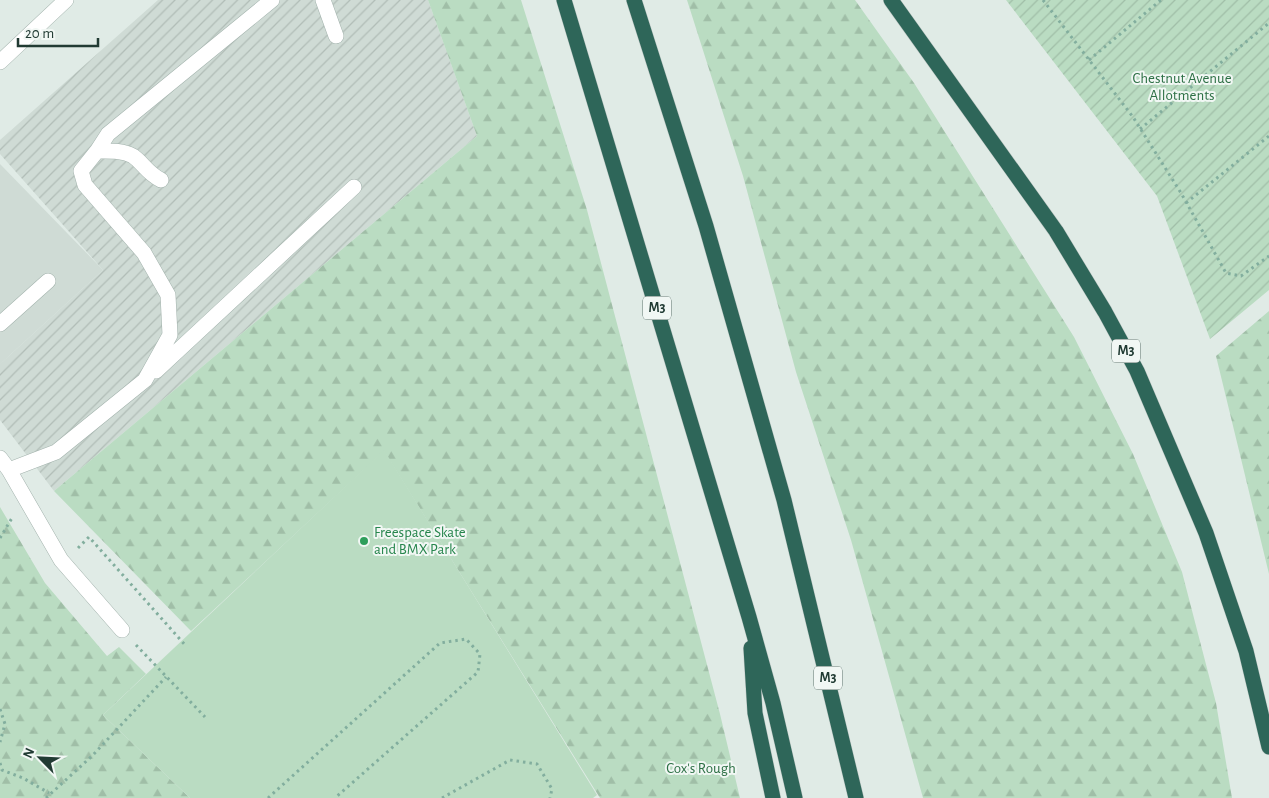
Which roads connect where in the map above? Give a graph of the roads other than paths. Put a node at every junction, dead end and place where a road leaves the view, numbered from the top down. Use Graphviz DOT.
graph roads {
  1 [pos="66,0"];
  2 [pos="272,0"];
  3 [pos="322,0"];
  4 [pos="564,0"];
  5 [pos="634,0"];
  6 [pos="891,0"];
  7 [pos="336,36"];
  8 [pos="0,62"];
  9 [pos="97,151"];
  10 [pos="161,180"];
  11 [pos="354,187"];
  12 [pos="48,281"];
  13 [pos="0,324"];
  14 [pos="145,380"];
  15 [pos="5,464"];
  16 [pos="749,617"];
  17 [pos="122,630"];
  18 [pos="1269,748"];
  19 [pos="773,798"];
  20 [pos="795,798"];
  21 [pos="856,798"];
  1 -- 8 [label="lane"];
  2 -- 9 [label="lane"];
  3 -- 7 [label="lane"];
  4 -- 16 [label="highway, M3"];
  5 -- 21 [label="highway, M3"];
  6 -- 18 [label="highway, M3"];
  9 -- 10 [label="lane"];
  9 -- 14 [label="lane"];
  11 -- 14 [label="lane"];
  12 -- 13 [label="lane"];
  14 -- 15 [label="lane"];
  15 -- 17 [label="lane"];
  16 -- 19 [label="highway, M3"];
  16 -- 20 [label="highway, M3"];
}
